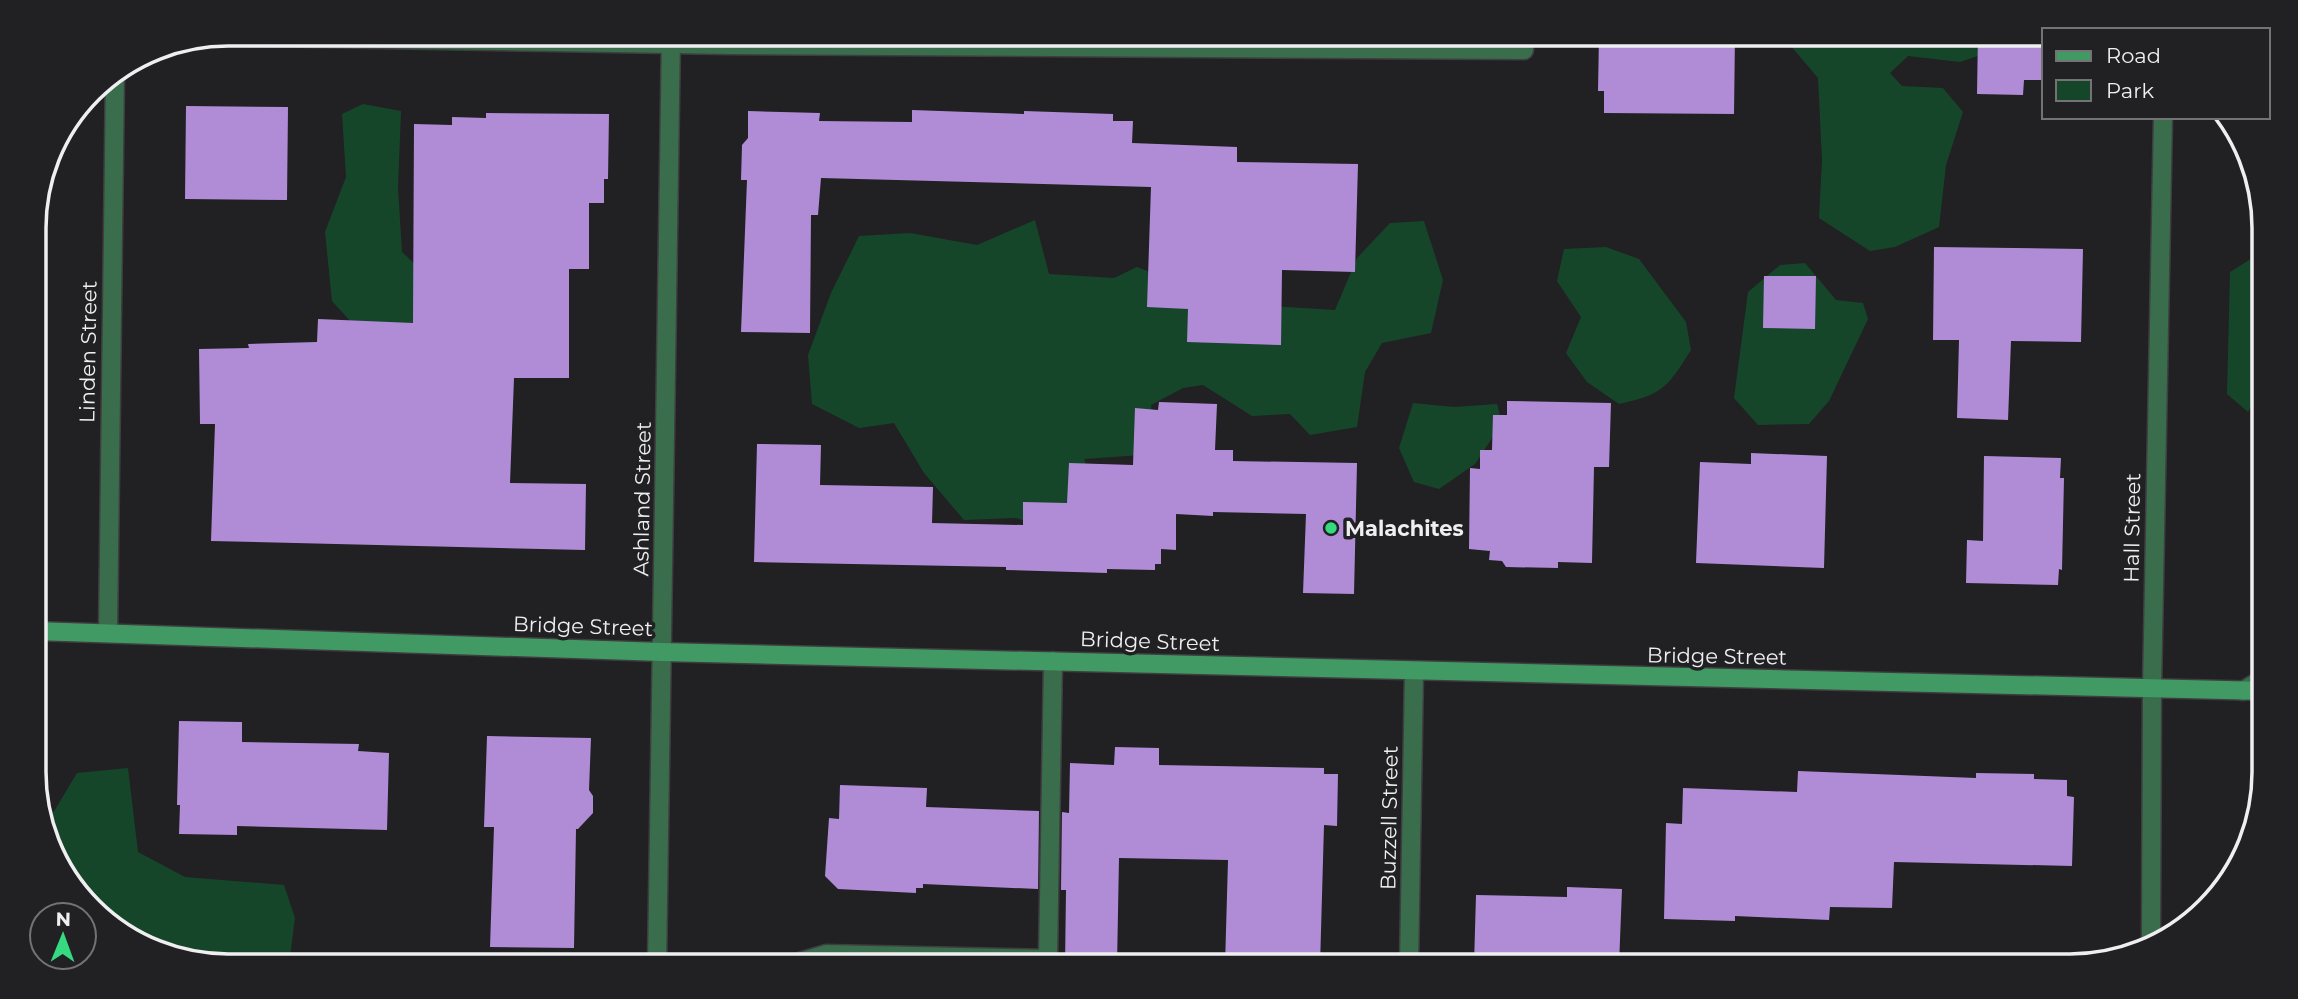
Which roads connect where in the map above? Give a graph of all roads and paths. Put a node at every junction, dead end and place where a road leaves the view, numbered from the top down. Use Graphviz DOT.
graph roads {
  1 [pos="671,46"];
  2 [pos="115,85"];
  3 [pos="2163,119"];
  4 [pos="46,631"];
  5 [pos="108,633"];
  6 [pos="662,652"];
  7 [pos="1053,661"];
  8 [pos="1414,671"];
  9 [pos="2252,685"];
  10 [pos="2152,688"];
  11 [pos="2243,691"];
  12 [pos="2252,691"];
  13 [pos="2151,934"];
  14 [pos="1409,953"];
  15 [pos="657,954"];
  16 [pos="1048,954"];
  1 -- 6 [label="street, Ashland Street"];
  2 -- 5 [label="street, Linden Street"];
  3 -- 10 [label="street, Hall Street"];
  4 -- 5 [label="main road, Bridge Street"];
  5 -- 6 [label="main road, Bridge Street"];
  6 -- 7 [label="main road, Bridge Street"];
  6 -- 15 [label="street, Ashland Street"];
  7 -- 8 [label="main road, Bridge Street"];
  7 -- 16 [label="street"];
  8 -- 10 [label="main road, Bridge Street"];
  8 -- 14 [label="street, Buzzell Street"];
  9 -- 11 [label="street"];
  10 -- 11 [label="main road, Bridge Street"];
  10 -- 13 [label="street, Hall Street"];
  11 -- 12 [label="main road, Bridge Street"];
}
